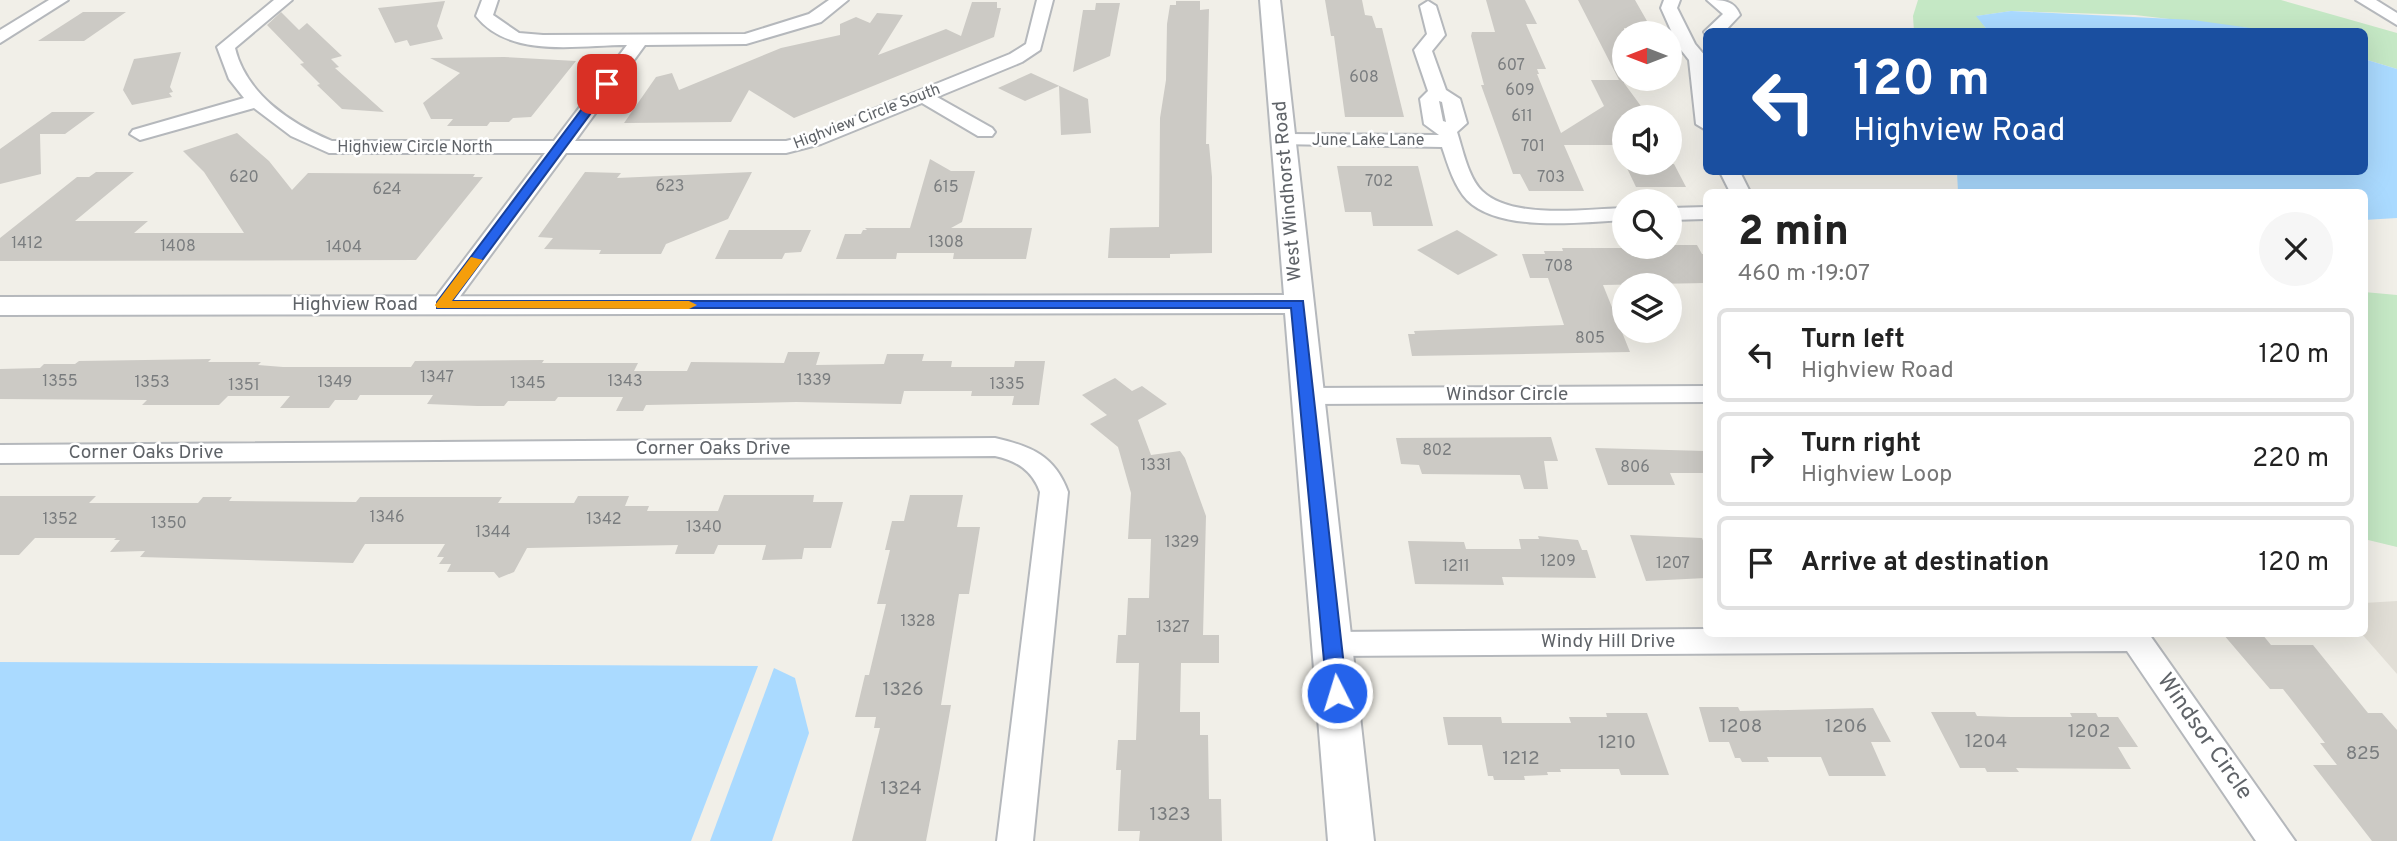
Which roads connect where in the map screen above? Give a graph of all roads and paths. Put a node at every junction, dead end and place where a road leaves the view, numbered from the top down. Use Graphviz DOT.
graph roads {
  1 [pos="60,0"];
  2 [pos="284,0"];
  3 [pos="490,0"];
  4 [pos="840,0"];
  5 [pos="1045,0"];
  6 [pos="1270,0"];
  7 [pos="1672,0"];
  8 [pos="1715,0"];
  9 [pos="2364,0"];
  10 [pos="1428,6"];
  11 [pos="2397,20"];
  12 [pos="1717,28"];
  13 [pos="0,38"];
  14 [pos="640,40"];
  15 [pos="1702,53"];
  16 [pos="1703,71"];
  17 [pos="923,96"];
  18 [pos="256,101"];
  19 [pos="985,132"];
  20 [pos="140,134"];
  21 [pos="1449,136"];
  22 [pos="1285,140"];
  23 [pos="559,149"];
  24 [pos="1612,214"];
  25 [pos="1682,214"];
  26 [pos="1703,214"];
  27 [pos="1297,304"];
  28 [pos="442,305"];
  29 [pos="0,306"];
  30 [pos="1703,394"];
  31 [pos="1308,396"];
  32 [pos="0,454"];
  33 [pos="2033,637"];
  34 [pos="2134,637"];
  35 [pos="1332,644"];
  36 [pos="1015,841"];
  37 [pos="1351,841"];
  38 [pos="2277,841"];
  1 -- 13 [label="street"];
  2 -- 18 [label="street, Highview Circle North"];
  3 -- 14 [label="street"];
  4 -- 14 [label="street"];
  5 -- 17 [label="street, Highview Circle South"];
  6 -- 22 [label="street, West Windhorst Road"];
  7 -- 15 [label="street"];
  8 -- 12 [label="street"];
  9 -- 11 [label="street"];
  10 -- 21 [label="street, June Lake Lane"];
  14 -- 23 [label="street"];
  15 -- 16 [label="street"];
  17 -- 19 [label="street"];
  17 -- 23 [label="street, Highview Circle South"];
  18 -- 20 [label="street"];
  18 -- 23 [label="street, Highview Circle North"];
  21 -- 22 [label="street, June Lake Lane"];
  21 -- 24 [label="street, June Lake Lane"];
  22 -- 27 [label="street, West Windhorst Road"];
  23 -- 28 [label="street"];
  25 -- 26 [label="street"];
  27 -- 28 [label="street, Highview Road"];
  27 -- 31 [label="street, West Windhorst Road"];
  28 -- 29 [label="street, Highview Road"];
  30 -- 31 [label="street, Windsor Circle"];
  31 -- 35 [label="street, West Windhorst Road"];
  32 -- 36 [label="street, Corner Oaks Drive"];
  33 -- 35 [label="street, Windy Hill Drive"];
  34 -- 38 [label="street, Windsor Circle"];
  35 -- 37 [label="street, West Windhorst Road"];
}
